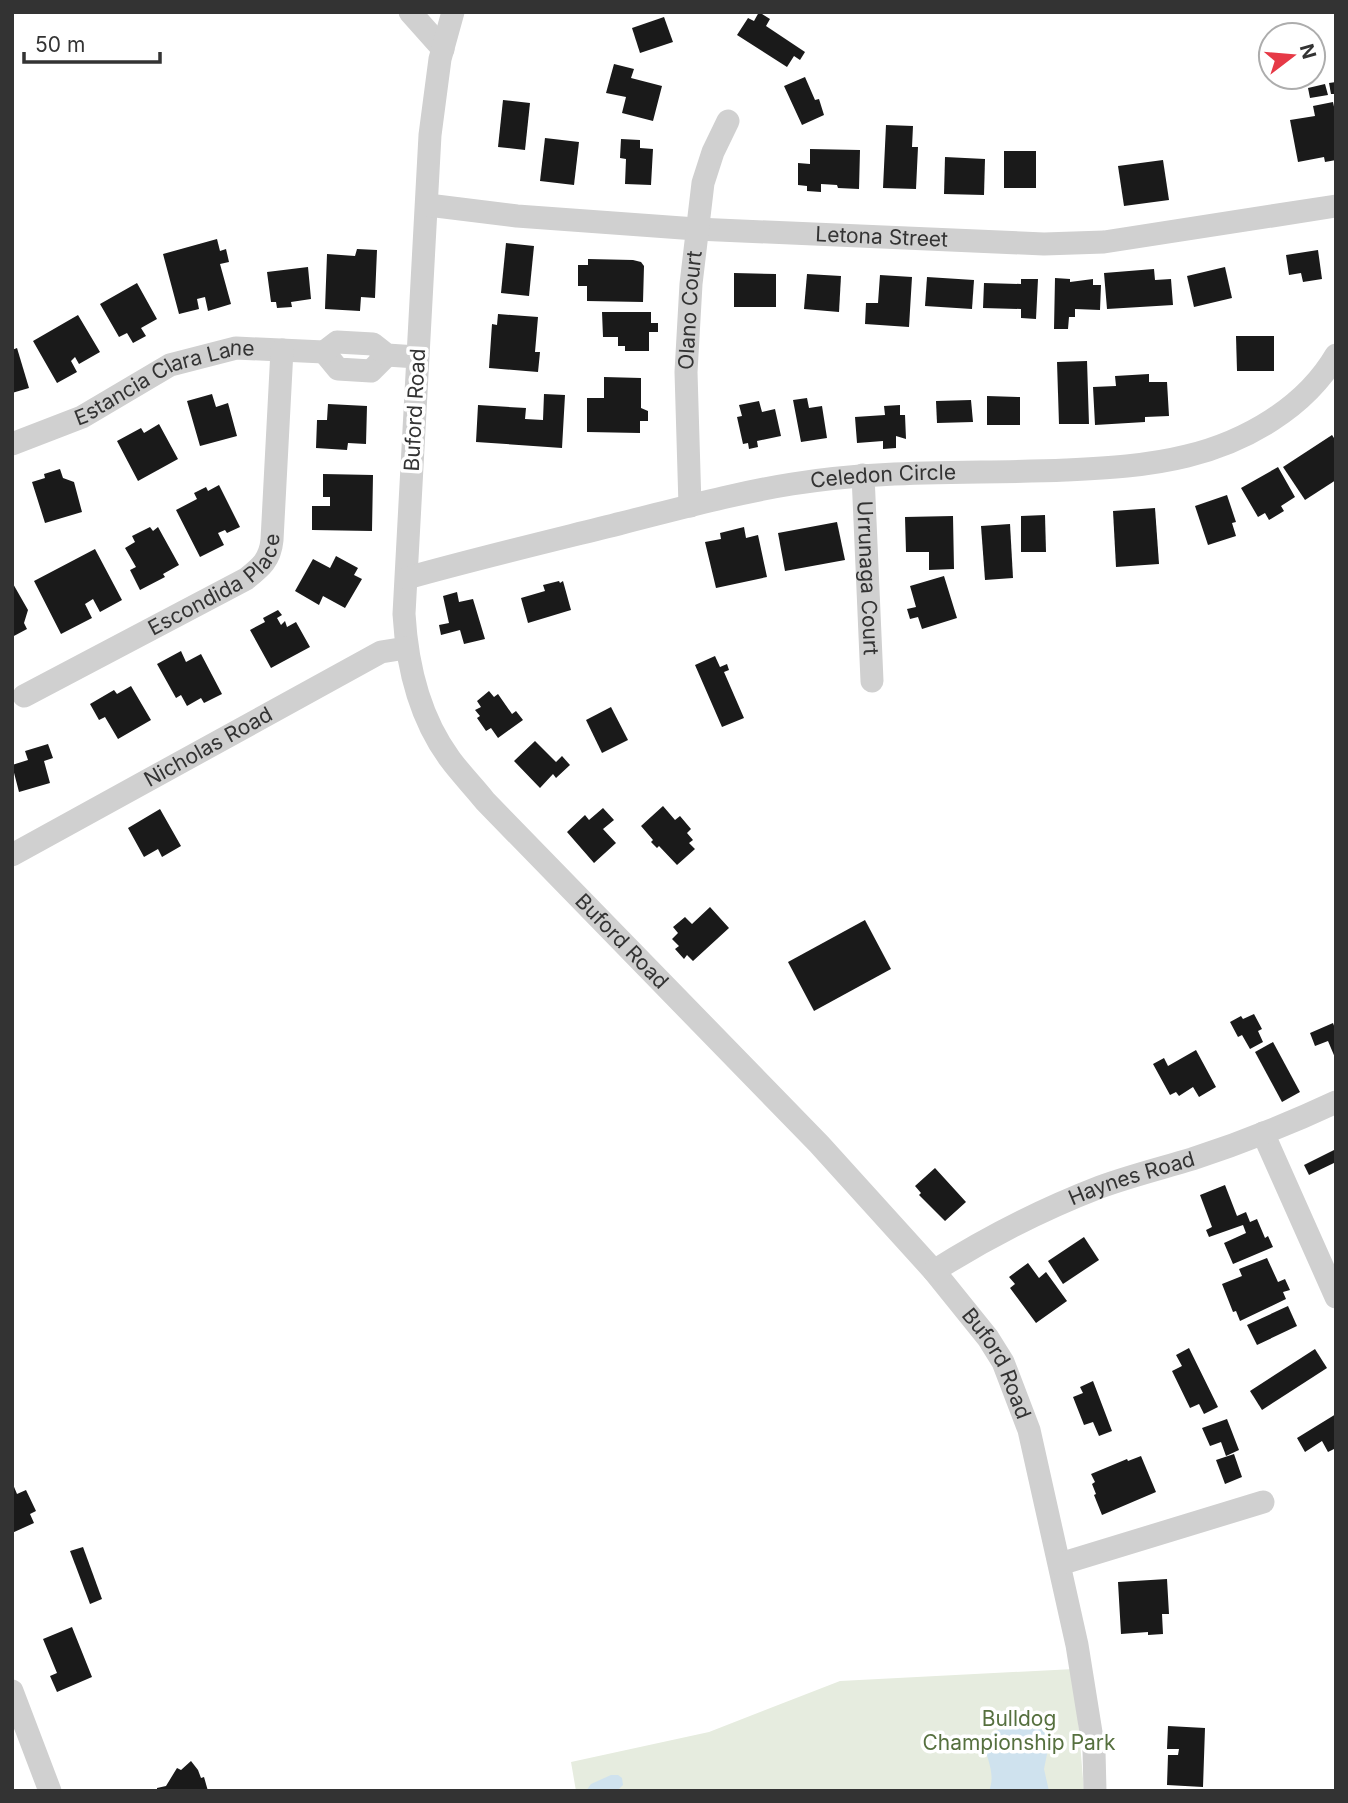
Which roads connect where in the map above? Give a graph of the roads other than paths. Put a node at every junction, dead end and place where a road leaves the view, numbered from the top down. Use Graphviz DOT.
graph roads {
  1 [pos="410,12"];
  2 [pos="453,12"];
  3 [pos="443,49"];
  4 [pos="728,121"];
  5 [pos="428,205"];
  6 [pos="1336,206"];
  7 [pos="696,229"];
  8 [pos="282,350"];
  9 [pos="1336,355"];
  10 [pos="418,357"];
  11 [pos="12,444"];
  12 [pos="863,475"];
  13 [pos="690,506"];
  14 [pos="407,578"];
  15 [pos="406,648"];
  16 [pos="872,681"];
  17 [pos="24,696"];
  18 [pos="12,855"];
  19 [pos="1336,1102"];
  20 [pos="1263,1133"];
  21 [pos="934,1271"];
  22 [pos="1336,1297"];
  23 [pos="1263,1502"];
  24 [pos="1060,1564"];
  25 [pos="12,1691"];
  26 [pos="50,1791"];
  27 [pos="1095,1791"];
  1 -- 3 [label="street"];
  2 -- 3 [label="street, Buford Road"];
  3 -- 5 [label="street, Buford Road"];
  4 -- 7 [label="street, Olano Court"];
  5 -- 7 [label="street, Letona Street"];
  5 -- 10 [label="street, Buford Road"];
  6 -- 7 [label="street, Letona Street"];
  7 -- 13 [label="street, Olano Court"];
  8 -- 10 [label="street, Estancia Clara Lane"];
  8 -- 11 [label="street, Estancia Clara Lane"];
  8 -- 17 [label="street, Escondida Place"];
  9 -- 12 [label="street, Celedon Circle"];
  10 -- 14 [label="street, Buford Road"];
  12 -- 13 [label="street, Celedon Circle"];
  12 -- 16 [label="street, Urrunaga Court"];
  13 -- 14 [label="street, Celedon Circle"];
  14 -- 15 [label="street, Buford Road"];
  15 -- 18 [label="street, Nicholas Road"];
  15 -- 21 [label="street, Buford Road"];
  19 -- 20 [label="street, Haynes Road"];
  20 -- 21 [label="street, Haynes Road"];
  20 -- 22 [label="street"];
  21 -- 24 [label="street, Buford Road"];
  23 -- 24 [label="street"];
  24 -- 27 [label="street, Buford Road"];
  25 -- 26 [label="street"];
}
